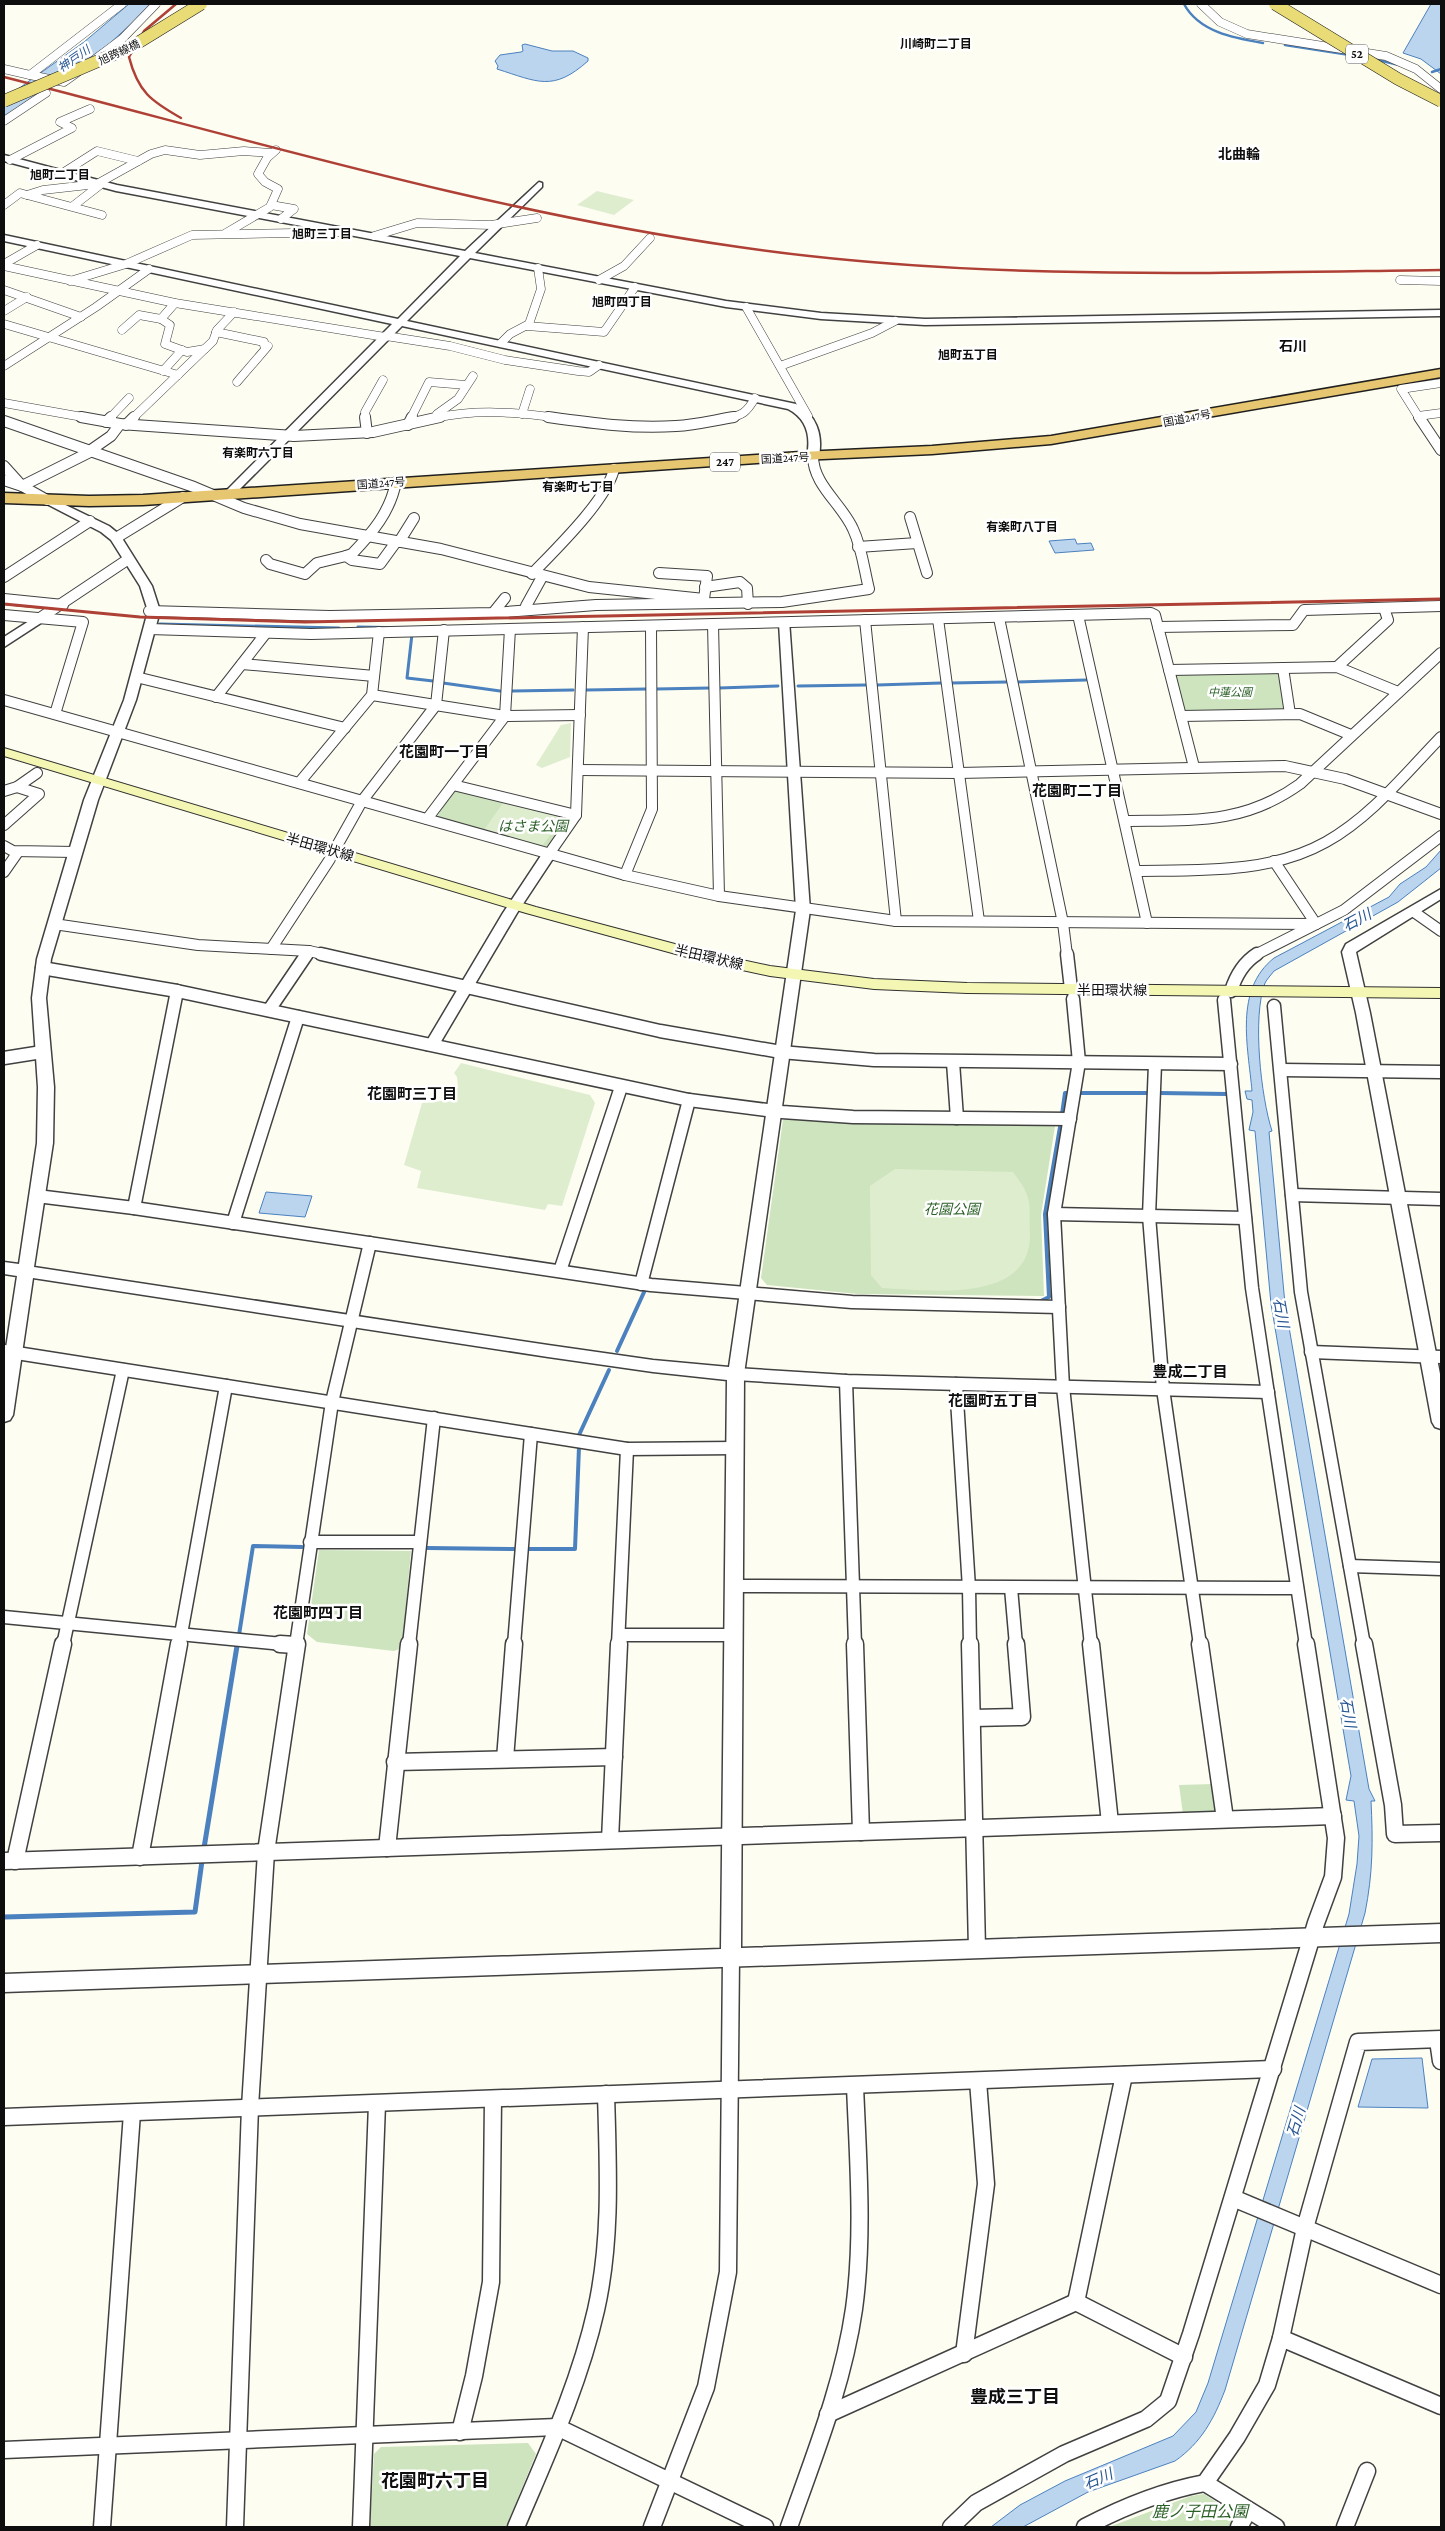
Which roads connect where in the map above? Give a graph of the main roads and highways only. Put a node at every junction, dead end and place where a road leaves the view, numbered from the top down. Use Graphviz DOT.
graph roads {
  1 [pos="197,4"];
  2 [pos="201,4"];
  3 [pos="1275,4"];
  4 [pos="1286,4"];
  5 [pos="1441,95"];
  6 [pos="4,99"];
  7 [pos="1441,101"];
  8 [pos="1441,373"];
  9 [pos="4,498"];
  10 [pos="4,752"];
  11 [pos="4,762"];
  12 [pos="97,786"];
  13 [pos="1441,993"];
  14 [pos="1359,997"];
  15 [pos="1441,1002"];
  1 -- 6 [label="main road, 旭跨線橋, bridge"];
  2 -- 6 [label="main road, 旭跨線橋, bridge"];
  3 -- 7 [label="main road, 52, bridge"];
  4 -- 5 [label="main road, 52"];
  8 -- 9 [label="highway, 国道247号 / 247"];
  10 -- 12 [label="main road, 半田環状線"];
  11 -- 12 [label="main road, 半田環状線"];
  12 -- 14 [label="main road, 半田環状線"];
  13 -- 14 [label="main road, 半田環状線"];
  14 -- 15 [label="main road, 半田環状線"];
}
